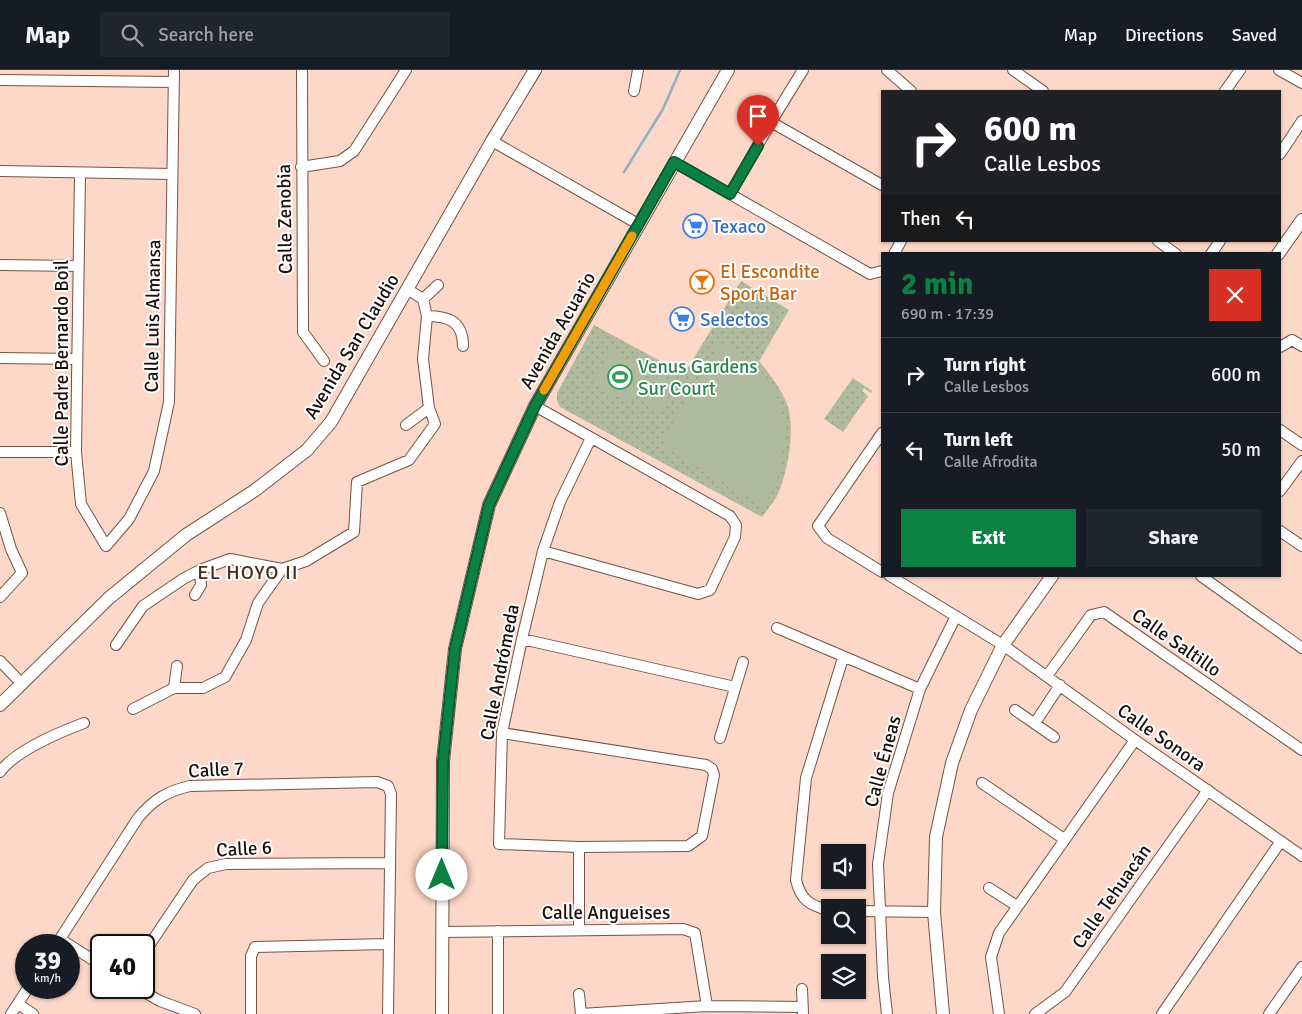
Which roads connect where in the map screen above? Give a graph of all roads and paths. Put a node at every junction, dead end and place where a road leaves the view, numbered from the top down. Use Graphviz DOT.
graph roads {
  1 [pos="81,70"];
  2 [pos="174,70"];
  3 [pos="302,70"];
  4 [pos="406,70"];
  5 [pos="535,70"];
  6 [pos="638,70"];
  7 [pos="728,70"];
  8 [pos="803,70"];
  9 [pos="887,70"];
  10 [pos="1013,70"];
  11 [pos="1240,70"];
  12 [pos="1279,70"];
  13 [pos="0,80"];
  14 [pos="80,81"];
  15 [pos="174,82"];
  16 [pos="1302,82"];
  17 [pos="910,90"];
  18 [pos="1042,90"];
  19 [pos="1226,90"];
  20 [pos="634,92"];
  21 [pos="1302,121"];
  22 [pos="771,122"];
  23 [pos="492,141"];
  24 [pos="1281,152"];
  25 [pos="674,162"];
  26 [pos="301,167"];
  27 [pos="0,171"];
  28 [pos="80,173"];
  29 [pos="172,174"];
  30 [pos="881,184"];
  31 [pos="730,194"];
  32 [pos="1302,220"];
  33 [pos="638,224"];
  34 [pos="1159,242"];
  35 [pos="1173,252"];
  36 [pos="1279,252"];
  37 [pos="0,264"];
  38 [pos="78,266"];
  39 [pos="881,271"];
  40 [pos="438,284"];
  41 [pos="407,289"];
  42 [pos="423,299"];
  43 [pos="427,316"];
  44 [pos="1284,344"];
  45 [pos="463,346"];
  46 [pos="1302,346"];
  47 [pos="0,358"];
  48 [pos="77,359"];
  49 [pos="324,361"];
  50 [pos="535,406"];
  51 [pos="429,408"];
  52 [pos="406,425"];
  53 [pos="1281,431"];
  54 [pos="881,434"];
  55 [pos="591,438"];
  56 [pos="1302,445"];
  57 [pos="0,452"];
  58 [pos="76,452"];
  59 [pos="1302,461"];
  60 [pos="1281,490"];
  61 [pos="0,512"];
  62 [pos="1281,531"];
  63 [pos="106,546"];
  64 [pos="1302,546"];
  65 [pos="544,551"];
  66 [pos="282,569"];
  67 [pos="200,570"];
  68 [pos="881,571"];
  69 [pos="892,577"];
  70 [pos="1051,577"];
  71 [pos="1202,577"];
  72 [pos="195,595"];
  73 [pos="0,597"];
  74 [pos="956,616"];
  75 [pos="777,628"];
  76 [pos="522,638"];
  77 [pos="116,645"];
  78 [pos="1003,645"];
  79 [pos="1302,648"];
  80 [pos="843,658"];
  81 [pos="0,661"];
  82 [pos="743,662"];
  83 [pos="177,666"];
  84 [pos="1047,676"];
  85 [pos="22,684"];
  86 [pos="1060,685"];
  87 [pos="736,687"];
  88 [pos="174,688"];
  89 [pos="920,690"];
  90 [pos="0,705"];
  91 [pos="133,709"];
  92 [pos="1015,710"];
  93 [pos="84,723"];
  94 [pos="1035,723"];
  95 [pos="502,733"];
  96 [pos="1054,737"];
  97 [pos="720,738"];
  98 [pos="1135,740"];
  99 [pos="1302,750"];
  100 [pos="0,772"];
  101 [pos="982,783"];
  102 [pos="1208,790"];
  103 [pos="1064,839"];
  104 [pos="1281,841"];
  105 [pos="579,847"];
  106 [pos="1302,856"];
  107 [pos="390,863"];
  108 [pos="989,888"];
  109 [pos="1017,906"];
  110 [pos="821,909"];
  111 [pos="866,911"];
  112 [pos="879,911"];
  113 [pos="934,912"];
  114 [pos="579,930"];
  115 [pos="498,931"];
  116 [pos="442,932"];
  117 [pos="63,934"];
  118 [pos="155,937"];
  119 [pos="388,944"];
  120 [pos="1302,967"];
  121 [pos="802,989"];
  122 [pos="580,994"];
  123 [pos="155,998"];
  124 [pos="21,999"];
  125 [pos="18,1004"];
  126 [pos="707,1006"];
  127 [pos="802,1011"];
  128 [pos="11,1014"];
  129 [pos="33,1014"];
  130 [pos="195,1014"];
  131 [pos="251,1014"];
  132 [pos="388,1014"];
  133 [pos="442,1014"];
  134 [pos="498,1014"];
  135 [pos="581,1014"];
  136 [pos="887,1014"];
  137 [pos="943,1014"];
  138 [pos="999,1014"];
  139 [pos="1035,1014"];
  140 [pos="1162,1014"];
  141 [pos="1269,1014"];
  1 -- 14 [label="street"];
  2 -- 15 [label="street, Calle Luis Almansa"];
  3 -- 26 [label="street, Calle Zenobia"];
  4 -- 26 [label="street"];
  5 -- 23 [label="street, Avenida San Claudio"];
  6 -- 20 [label="street"];
  7 -- 25 [label="street, Avenida Acuario"];
  8 -- 22 [label="street"];
  9 -- 17 [label="street"];
  10 -- 18 [label="street"];
  11 -- 19 [label="street"];
  12 -- 16 [label="street"];
  13 -- 14 [label="street"];
  14 -- 15 [label="street"];
  15 -- 29 [label="street, Calle Luis Almansa"];
  21 -- 24 [label="street"];
  22 -- 30 [label="street"];
  22 -- 31 [label="street"];
  23 -- 33 [label="street"];
  23 -- 41 [label="street, Avenida San Claudio"];
  25 -- 31 [label="street"];
  25 -- 33 [label="street, Avenida Acuario"];
  26 -- 49 [label="street, Calle Zenobia"];
  27 -- 28 [label="street"];
  28 -- 29 [label="street"];
  28 -- 38 [label="street, Calle Padre Bernardo Boil"];
  29 -- 63 [label="street, Calle Luis Almansa"];
  31 -- 39 [label="street"];
  32 -- 36 [label="street"];
  33 -- 50 [label="street, Avenida Acuario"];
  34 -- 35 [label="street"];
  37 -- 38 [label="street"];
  38 -- 48 [label="street, Calle Padre Bernardo Boil"];
  40 -- 42 [label="street"];
  41 -- 42 [label="street"];
  41 -- 85 [label="street, Avenida San Claudio"];
  42 -- 43 [label="street"];
  43 -- 45 [label="street"];
  43 -- 51 [label="street"];
  44 -- 46 [label="street"];
  47 -- 48 [label="street"];
  48 -- 58 [label="street, Calle Padre Bernardo Boil"];
  50 -- 55 [label="street"];
  50 -- 116 [label="street, Avenida Acuario"];
  51 -- 52 [label="street"];
  51 -- 66 [label="street"];
  53 -- 56 [label="street"];
  54 -- 68 [label="street"];
  55 -- 65 [label="street, Calle Andrómeda"];
  55 -- 65 [label="street"];
  57 -- 58 [label="street"];
  58 -- 63 [label="street, Calle Padre Bernardo Boil"];
  59 -- 60 [label="street"];
  61 -- 73 [label="street"];
  62 -- 64 [label="street"];
  65 -- 76 [label="street, Calle Andrómeda"];
  66 -- 67 [label="street"];
  66 -- 88 [label="street"];
  67 -- 72 [label="street"];
  67 -- 77 [label="street"];
  69 -- 74 [label="street, Calle Sonora"];
  70 -- 78 [label="street"];
  71 -- 79 [label="street"];
  74 -- 78 [label="street, Calle Sonora"];
  74 -- 89 [label="street, Calle Éneas"];
  75 -- 80 [label="street"];
  76 -- 87 [label="street"];
  76 -- 95 [label="street, Calle Andrómeda"];
  78 -- 84 [label="street, Calle Sonora"];
  78 -- 113 [label="street"];
  80 -- 89 [label="street"];
  80 -- 110 [label="street"];
  81 -- 85 [label="street"];
  82 -- 87 [label="street"];
  83 -- 88 [label="street"];
  84 -- 86 [label="street, Calle Sonora"];
  84 -- 99 [label="street, Calle Saltillo"];
  85 -- 90 [label="street, Avenida San Claudio"];
  86 -- 94 [label="street"];
  86 -- 98 [label="street, Calle Sonora"];
  87 -- 97 [label="street"];
  88 -- 91 [label="street"];
  89 -- 112 [label="street, Calle Éneas"];
  92 -- 94 [label="street"];
  93 -- 100 [label="street"];
  94 -- 96 [label="street"];
  95 -- 105 [label="street, Calle Andrómeda"];
  95 -- 105 [label="street, Calle Andrómeda"];
  98 -- 102 [label="street, Calle Sonora"];
  98 -- 103 [label="street"];
  101 -- 103 [label="street"];
  102 -- 104 [label="street, Calle Sonora"];
  102 -- 139 [label="street, Calle Tehuacán"];
  103 -- 109 [label="street"];
  104 -- 106 [label="street, Calle Sonora"];
  104 -- 140 [label="street"];
  105 -- 114 [label="street"];
  107 -- 117 [label="street, Calle 7"];
  107 -- 118 [label="street, Calle 6"];
  107 -- 119 [label="street"];
  108 -- 109 [label="street"];
  109 -- 138 [label="street"];
  111 -- 112 [label="street"];
  112 -- 113 [label="street"];
  112 -- 136 [label="street, Calle Éneas"];
  113 -- 137 [label="street"];
  114 -- 115 [label="street, Calle Angueises"];
  114 -- 126 [label="street, Calle Angueises"];
  115 -- 116 [label="street, Calle Angueises"];
  115 -- 134 [label="street"];
  116 -- 133 [label="street, Avenida Acuario"];
  119 -- 131 [label="street"];
  119 -- 132 [label="street"];
  120 -- 141 [label="street"];
  121 -- 127 [label="street"];
  122 -- 135 [label="street"];
  123 -- 130 [label="street"];
  124 -- 125 [label="street"];
  125 -- 128 [label="street"];
  125 -- 129 [label="street"];
  126 -- 127 [label="street"];
  126 -- 135 [label="street"];
}
